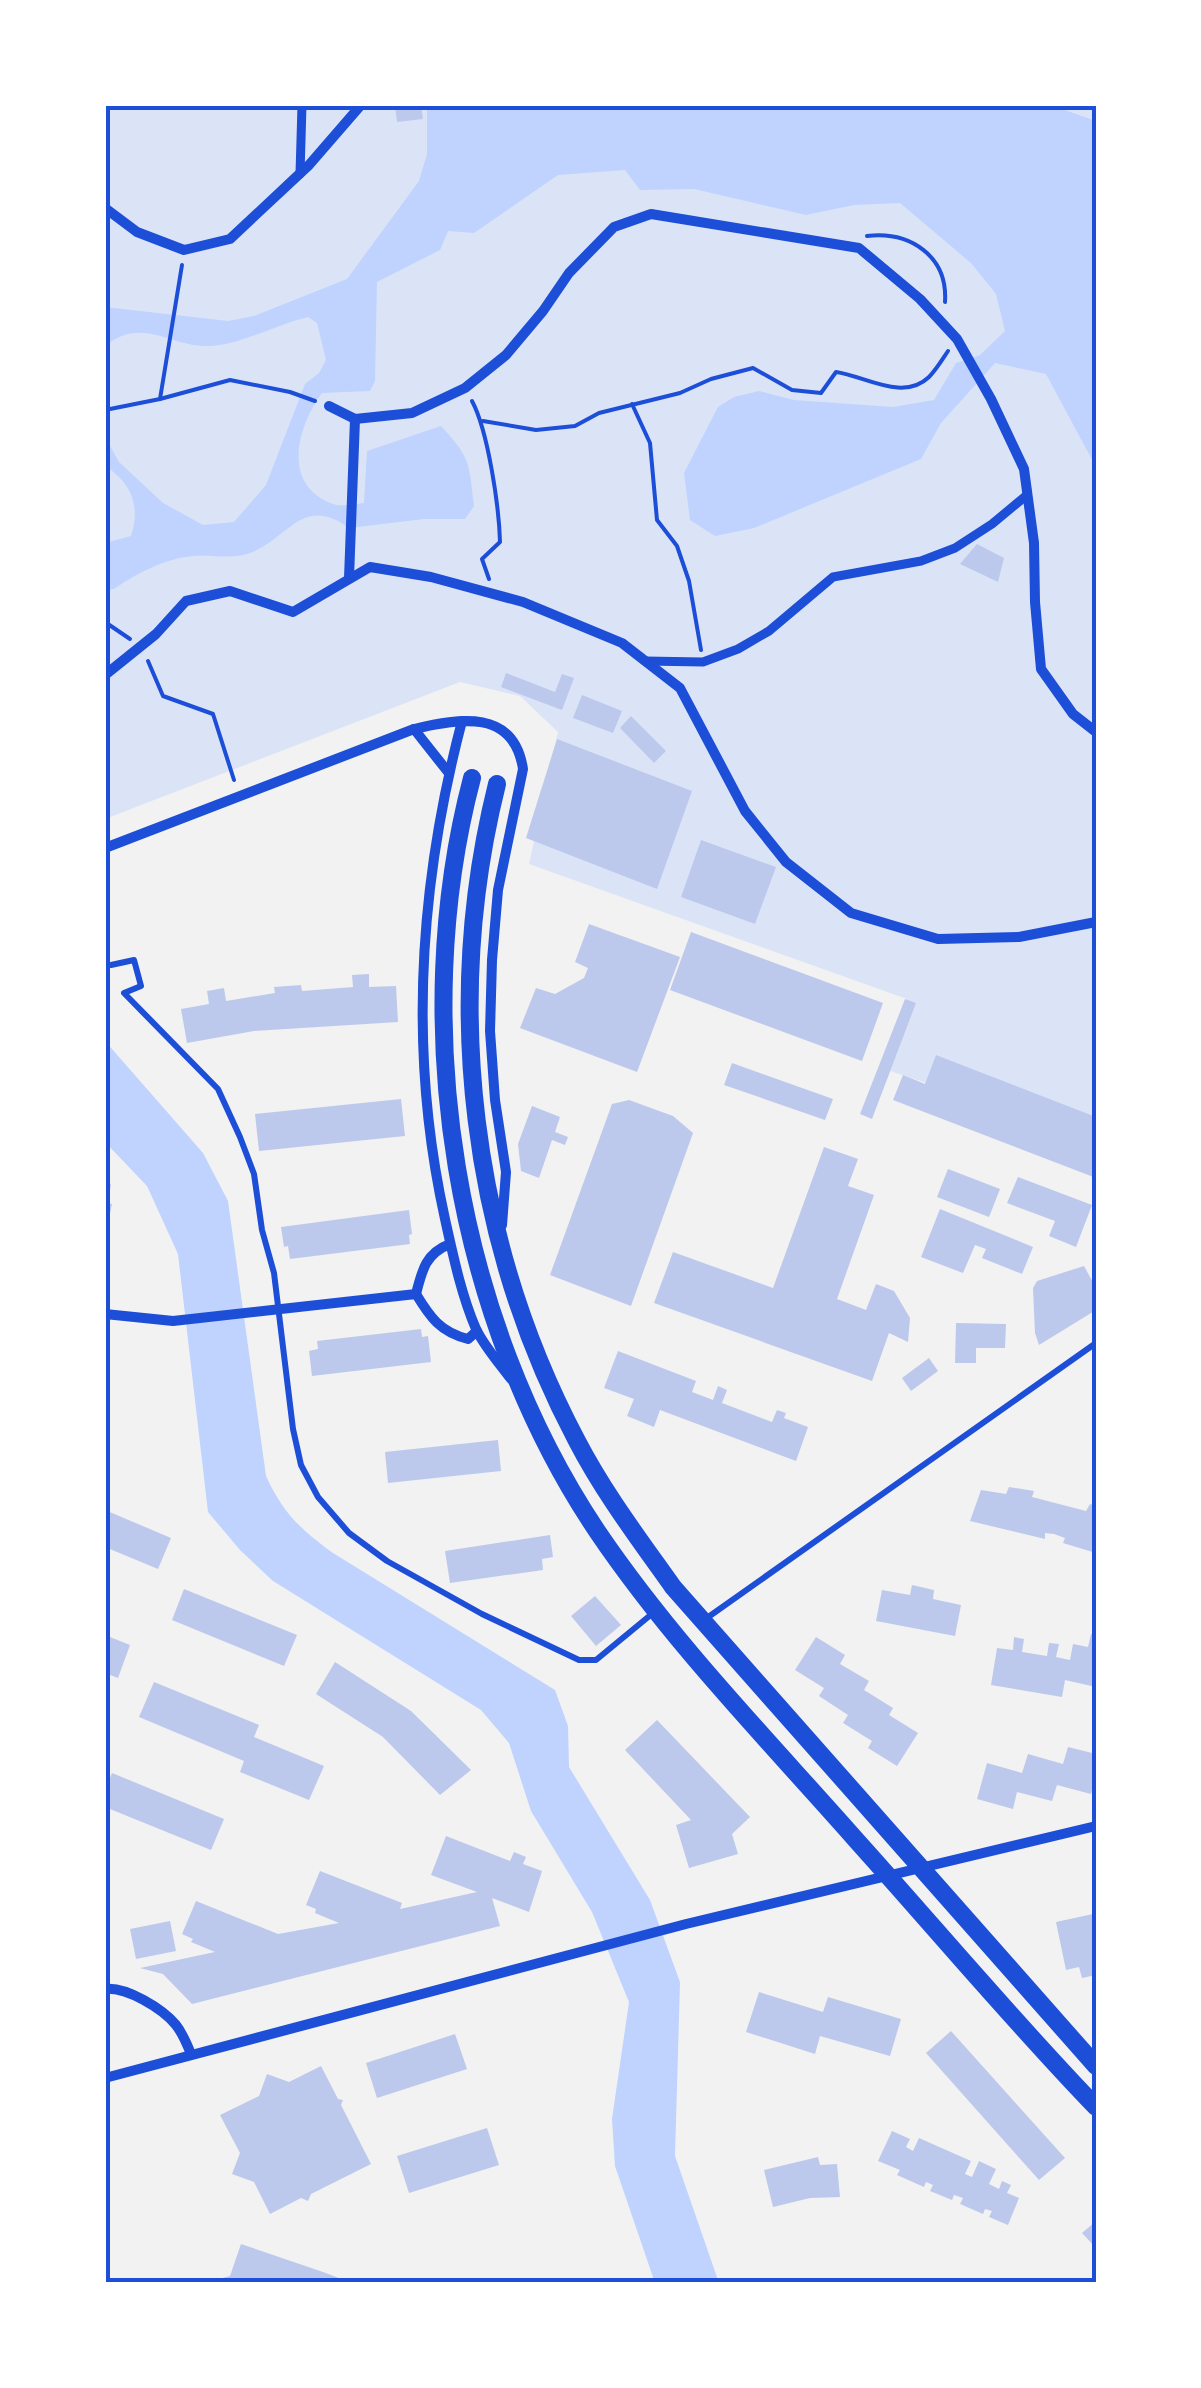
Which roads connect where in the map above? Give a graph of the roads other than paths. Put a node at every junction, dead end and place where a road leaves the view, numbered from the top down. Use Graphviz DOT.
graph roads {
  1 [pos="302,105"];
  2 [pos="361,105"];
  3 [pos="300,174"];
  4 [pos="105,208"];
  5 [pos="329,406"];
  6 [pos="355,419"];
  7 [pos="1028,495"];
  8 [pos="349,578"];
  9 [pos="645,661"];
  10 [pos="105,675"];
  11 [pos="462,721"];
  12 [pos="414,729"];
  13 [pos="1096,732"];
  14 [pos="448,772"];
  15 [pos="472,778"];
  16 [pos="497,784"];
  17 [pos="105,848"];
  18 [pos="1096,922"];
  19 [pos="111,965"];
  20 [pos="450,1244"];
  21 [pos="501,1246"];
  22 [pos="416,1294"];
  23 [pos="280,1309"];
  24 [pos="105,1314"];
  25 [pos="477,1331"];
  26 [pos="1096,1343"];
  27 [pos="519,1391"];
  28 [pos="656,1610"];
  29 [pos="703,1620"];
  30 [pos="1096,1826"];
  31 [pos="922,1868"];
  32 [pos="887,1876"];
  33 [pos="105,1989"];
  34 [pos="191,2054"];
  35 [pos="1096,2066"];
  36 [pos="105,2078"];
  37 [pos="1096,2107"];
  1 -- 3 [label="street"];
  2 -- 3 [label="street"];
  3 -- 4 [label="street"];
  5 -- 6 [label="street"];
  6 -- 7 [label="street"];
  6 -- 8 [label="street"];
  7 -- 9 [label="street"];
  7 -- 13 [label="street"];
  8 -- 9 [label="street"];
  8 -- 10 [label="street"];
  9 -- 18 [label="street"];
  11 -- 12 [label="street"];
  11 -- 14 [label="street"];
  11 -- 21 [label="street"];
  12 -- 14 [label="street"];
  12 -- 17 [label="street"];
  14 -- 20 [label="street"];
  15 -- 27 [label="main road"];
  16 -- 21 [label="main road"];
  19 -- 23 [label="lane"];
  20 -- 22 [label="street"];
  20 -- 25 [label="street"];
  21 -- 29 [label="main road"];
  22 -- 23 [label="street"];
  22 -- 25 [label="street"];
  23 -- 24 [label="street"];
  23 -- 28 [label="lane"];
  25 -- 27 [label="street"];
  26 -- 29 [label="lane"];
  27 -- 28 [label="main road"];
  28 -- 32 [label="main road"];
  29 -- 31 [label="main road"];
  30 -- 31 [label="street"];
  31 -- 32 [label="street"];
  31 -- 35 [label="main road"];
  32 -- 34 [label="street"];
  32 -- 37 [label="main road"];
  33 -- 34 [label="street"];
  34 -- 36 [label="street"];
}
